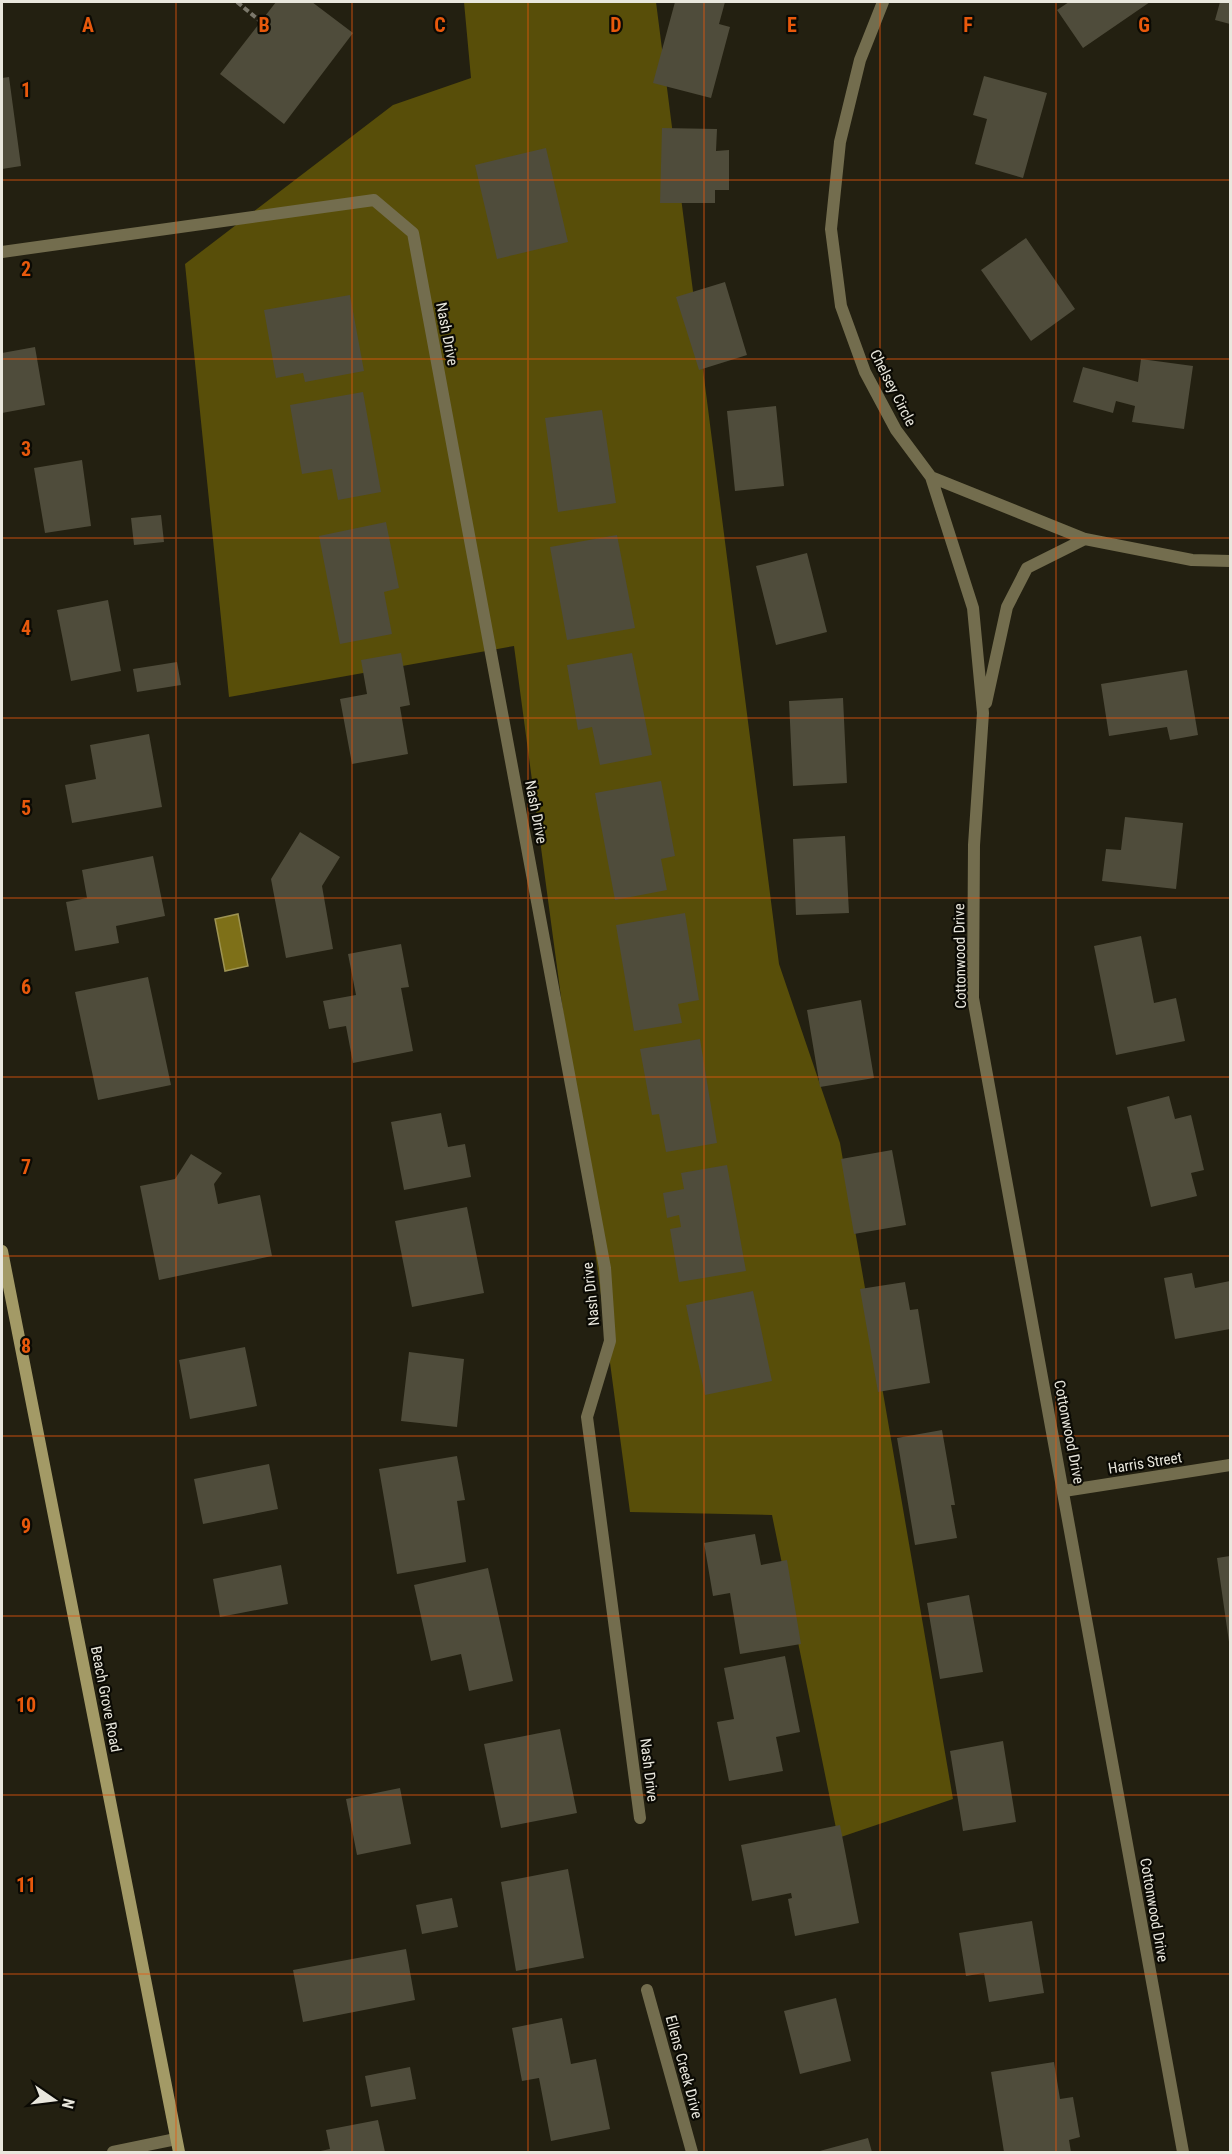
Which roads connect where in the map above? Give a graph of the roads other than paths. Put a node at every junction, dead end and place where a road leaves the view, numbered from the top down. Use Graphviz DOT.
graph roads {
  1 [pos="883,2"];
  2 [pos="2,252"];
  3 [pos="931,477"];
  4 [pos="1085,538"];
  5 [pos="1230,561"];
  6 [pos="983,713"];
  7 [pos="2,1251"];
  8 [pos="1230,1465"];
  9 [pos="1064,1491"];
  10 [pos="640,1818"];
  11 [pos="647,1990"];
  12 [pos="176,2139"];
  13 [pos="113,2152"];
  14 [pos="179,2152"];
  15 [pos="692,2152"];
  16 [pos="1183,2152"];
  1 -- 3 [label="street, Chelsey Circle"];
  2 -- 10 [label="street, Nash Drive"];
  3 -- 4 [label="street"];
  3 -- 6 [label="street, Cottonwood Drive"];
  4 -- 5 [label="street"];
  4 -- 6 [label="street, Cottonwood Drive"];
  6 -- 9 [label="street, Cottonwood Drive"];
  7 -- 12 [label="street, Beach Grove Road"];
  8 -- 9 [label="street, Harris Street"];
  9 -- 16 [label="street, Cottonwood Drive"];
  11 -- 15 [label="street, Ellens Creek Drive"];
  12 -- 13 [label="street"];
  12 -- 14 [label="street, Beach Grove Road"];
}
